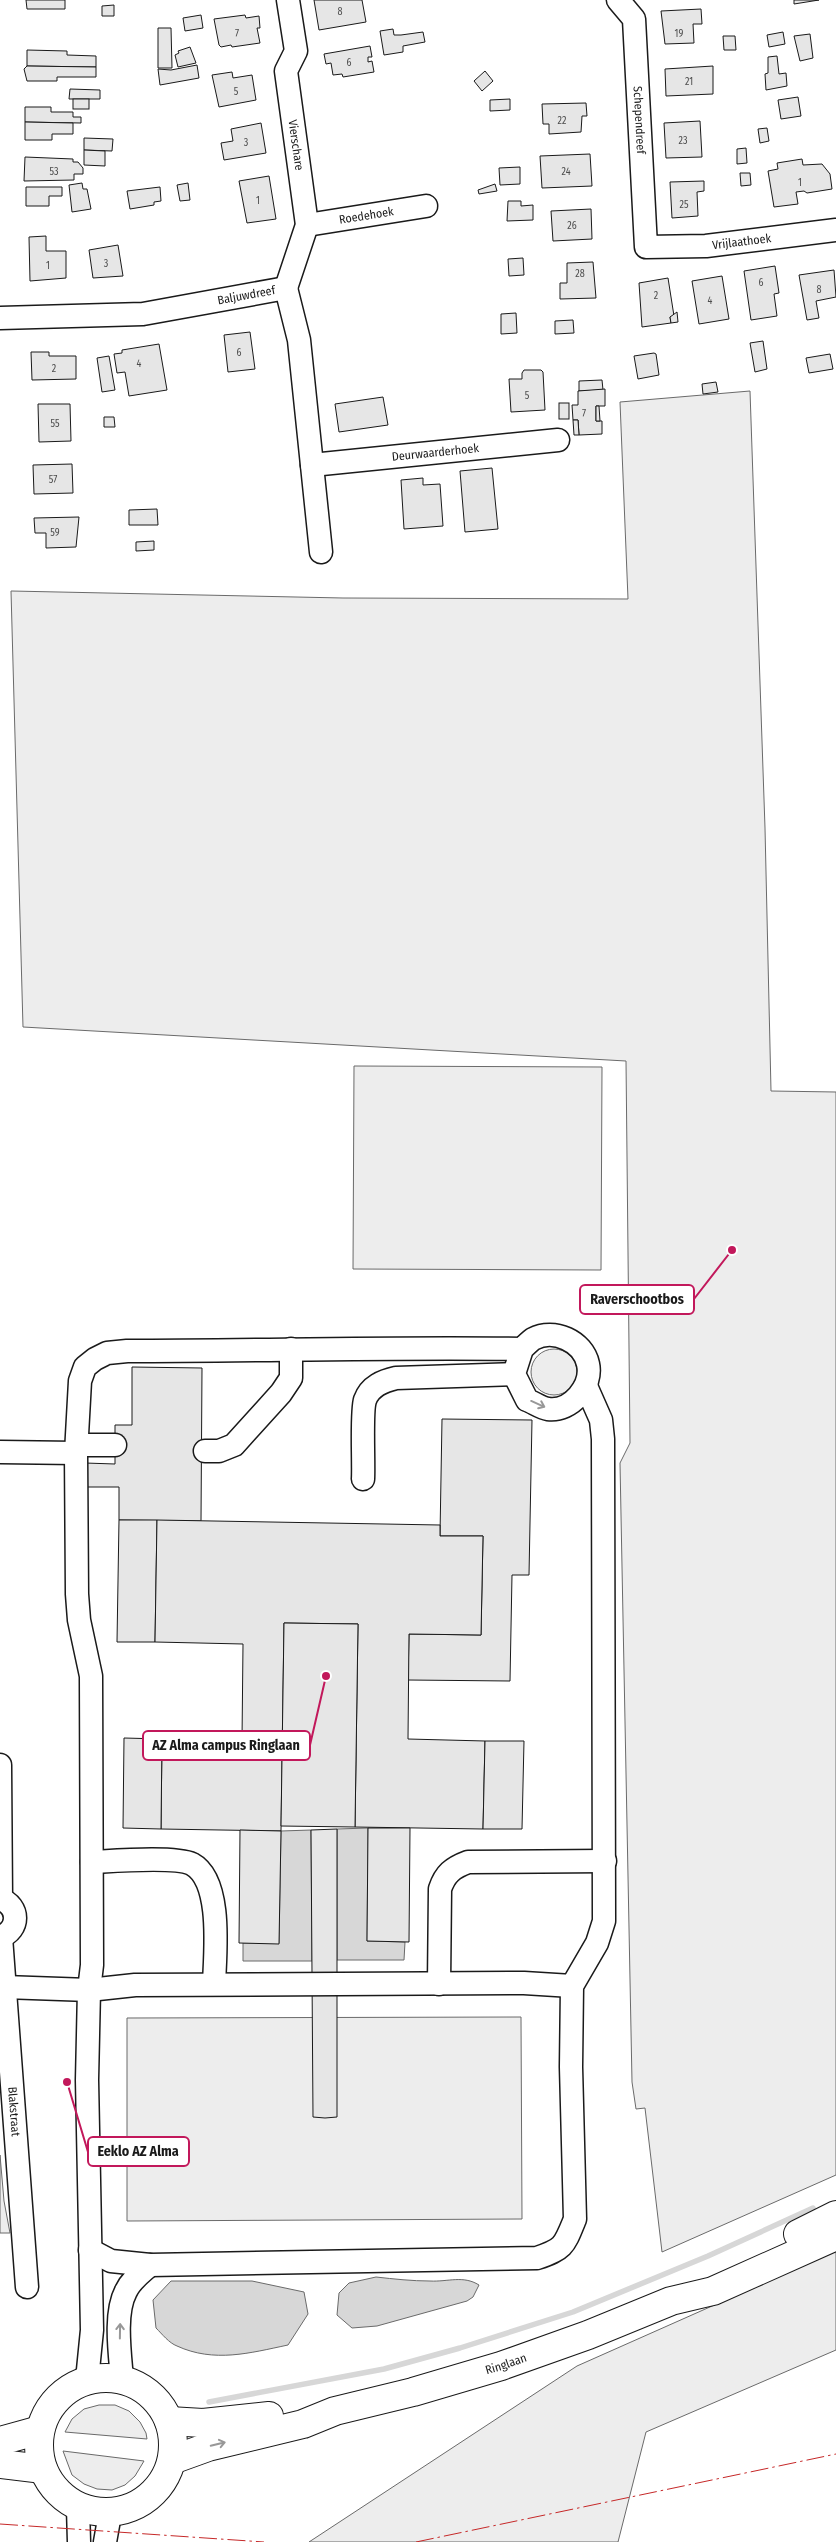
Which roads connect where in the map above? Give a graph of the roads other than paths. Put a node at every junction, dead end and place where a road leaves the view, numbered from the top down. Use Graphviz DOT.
graph roads {
  1 [pos="288,0"];
  2 [pos="618,0"];
  3 [pos="426,206"];
  4 [pos="307,225"];
  5 [pos="836,230"];
  6 [pos="646,247"];
  7 [pos="286,288"];
  8 [pos="0,318"];
  9 [pos="558,440"];
  10 [pos="312,466"];
  11 [pos="321,552"];
  12 [pos="291,1349"];
  13 [pos="522,1349"];
  14 [pos="514,1374"];
  15 [pos="586,1386"];
  16 [pos="115,1445"];
  17 [pos="76,1449"];
  18 [pos="205,1451"];
  19 [pos="0,1452"];
  20 [pos="363,1479"];
  21 [pos="0,1765"];
  22 [pos="605,1861"];
  23 [pos="92,1862"];
  24 [pos="1,1899"];
  25 [pos="1,1936"];
  26 [pos="214,1984"];
  27 [pos="438,1984"];
  28 [pos="572,1986"];
  29 [pos="4,1987"];
  30 [pos="89,1990"];
  31 [pos="836,2215"];
  32 [pos="836,2236"];
  33 [pos="90,2250"];
  34 [pos="150,2265"];
  35 [pos="27,2287"];
  36 [pos="671,2301"];
  37 [pos="122,2379"];
  38 [pos="88,2380"];
  39 [pos="335,2411"];
  40 [pos="169,2421"];
  41 [pos="40,2430"];
  42 [pos="0,2441"];
  43 [pos="172,2460"];
  44 [pos="0,2464"];
  45 [pos="43,2469"];
  46 [pos="78,2508"];
  47 [pos="110,2514"];
  48 [pos="79,2542"];
  49 [pos="105,2542"];
  1 -- 4 [label="street, Vierschare"];
  2 -- 6 [label="street, Schependreef"];
  3 -- 4 [label="street, Roedehoek"];
  4 -- 7 [label="street, Vierschare"];
  5 -- 6 [label="street, Vrijlaathoek"];
  7 -- 8 [label="street, Baljuwdreef"];
  7 -- 10 [label="street, Baljuwdreef"];
  9 -- 10 [label="street, Deurwaarderhoek"];
  10 -- 11 [label="street, Baljuwdreef"];
  12 -- 13 [label="street"];
  12 -- 17 [label="street"];
  12 -- 18 [label="street"];
  13 -- 14 [label="street"];
  13 -- 15 [label="street"];
  14 -- 15 [label="street, one-way"];
  14 -- 20 [label="street"];
  15 -- 22 [label="street"];
  16 -- 17 [label="street"];
  17 -- 19 [label="street"];
  17 -- 23 [label="street"];
  21 -- 24 [label="street"];
  22 -- 27 [label="street"];
  22 -- 28 [label="street"];
  23 -- 26 [label="street"];
  23 -- 30 [label="street"];
  24 -- 25 [label="street"];
  25 -- 29 [label="street, Blakstraat"];
  26 -- 27 [label="street"];
  26 -- 30 [label="street"];
  27 -- 28 [label="street"];
  28 -- 34 [label="street"];
  29 -- 30 [label="street"];
  29 -- 35 [label="street, Blakstraat"];
  30 -- 33 [label="street"];
  31 -- 36 [label="main road, Ringlaan"];
  32 -- 36 [label="main road, Ringlaan"];
  33 -- 34 [label="street"];
  33 -- 38 [label="street"];
  37 -- 34 [label="street, one-way"];
  36 -- 39 [label="main road, Ringlaan"];
  37 -- 38 [label="main road"];
  37 -- 40 [label="main road"];
  38 -- 41 [label="main road"];
  39 -- 40 [label="main road, Ringlaan"];
  43 -- 39 [label="main road, Ringlaan, one-way"];
  40 -- 43 [label="main road"];
  41 -- 42 [label="main road"];
  41 -- 45 [label="main road"];
  43 -- 47 [label="main road"];
  44 -- 45 [label="main road"];
  45 -- 46 [label="main road"];
  46 -- 47 [label="main road"];
  46 -- 48 [label="street"];
  47 -- 49 [label="street"];
}
